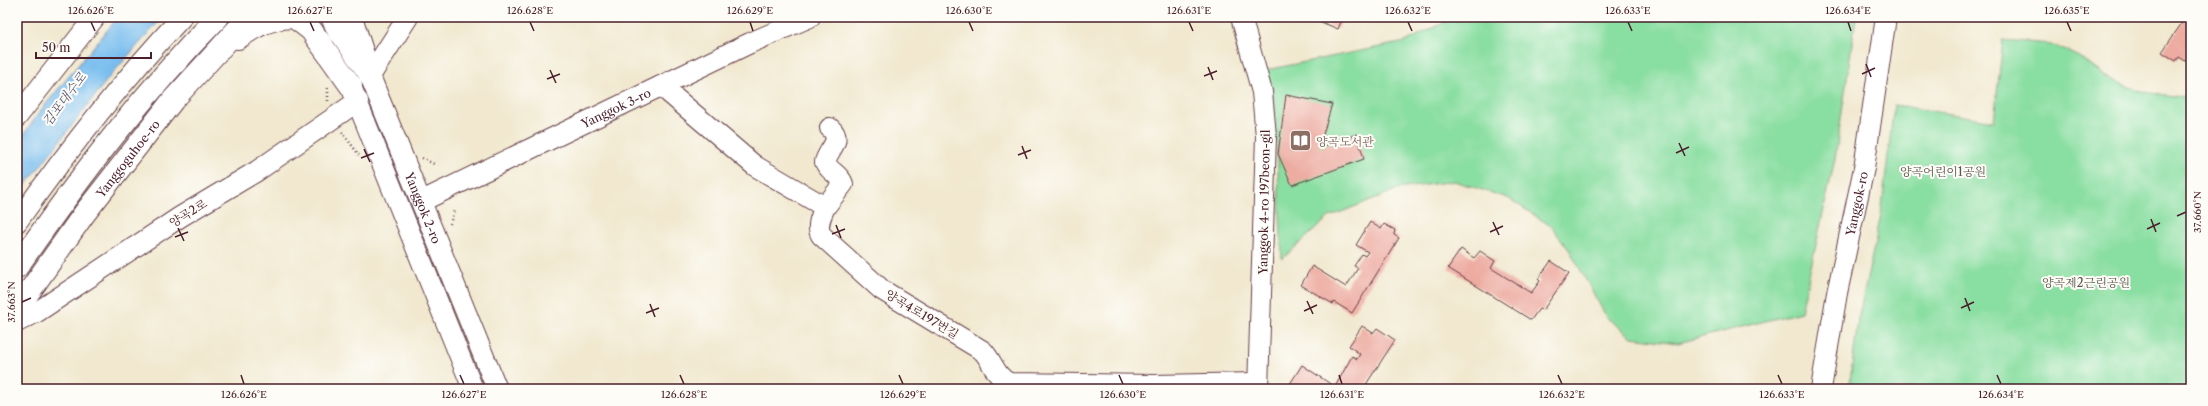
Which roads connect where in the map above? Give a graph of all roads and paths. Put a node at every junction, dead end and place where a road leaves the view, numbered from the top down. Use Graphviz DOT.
graph roads {
  1 [pos="95,17"];
  2 [pos="182,17"];
  3 [pos="218,17"];
  4 [pos="249,17"];
  5 [pos="293,17"];
  6 [pos="408,17"];
  7 [pos="810,17"];
  8 [pos="1241,17"];
  9 [pos="1886,17"];
  10 [pos="341,22"];
  11 [pos="213,56"];
  12 [pos="370,76"];
  13 [pos="661,86"];
  14 [pos="355,93"];
  15 [pos="17,117"];
  16 [pos="830,128"];
  17 [pos="422,201"];
  18 [pos="825,207"];
  19 [pos="17,222"];
  20 [pos="17,267"];
  21 [pos="17,309"];
  22 [pos="17,322"];
  23 [pos="1258,386"];
  24 [pos="473,389"];
  25 [pos="497,389"];
  26 [pos="1821,389"];
  1 -- 15 [label="street"];
  2 -- 19 [label="street"];
  3 -- 20 [label="main road, Yanggoguhoe-ro"];
  4 -- 11 [label="main road, Yanggoguhoe-ro"];
  5 -- 11 [label="main road"];
  5 -- 14 [label="main road"];
  6 -- 12 [label="street"];
  7 -- 13 [label="street, Yanggok 3-ro"];
  8 -- 23 [label="street, Yanggok 4-ro 197beon-gil"];
  9 -- 26 [label="street, Yanggok-ro"];
  10 -- 12 [label="main road"];
  10 -- 14 [label="street, Yanggok 2-ro"];
  11 -- 21 [label="main road, Yanggoguhoe-ro"];
  12 -- 17 [label="street, Yanggok 2-ro"];
  13 -- 17 [label="street, Yanggok 3-ro"];
  13 -- 18 [label="street"];
  14 -- 22 [label="street, 양곡2로"];
  14 -- 24 [label="street, Yanggok 2-ro"];
  16 -- 18 [label="street"];
  17 -- 25 [label="street, Yanggok 2-ro"];
  18 -- 23 [label="street, 양곡4로197번길"];
}
